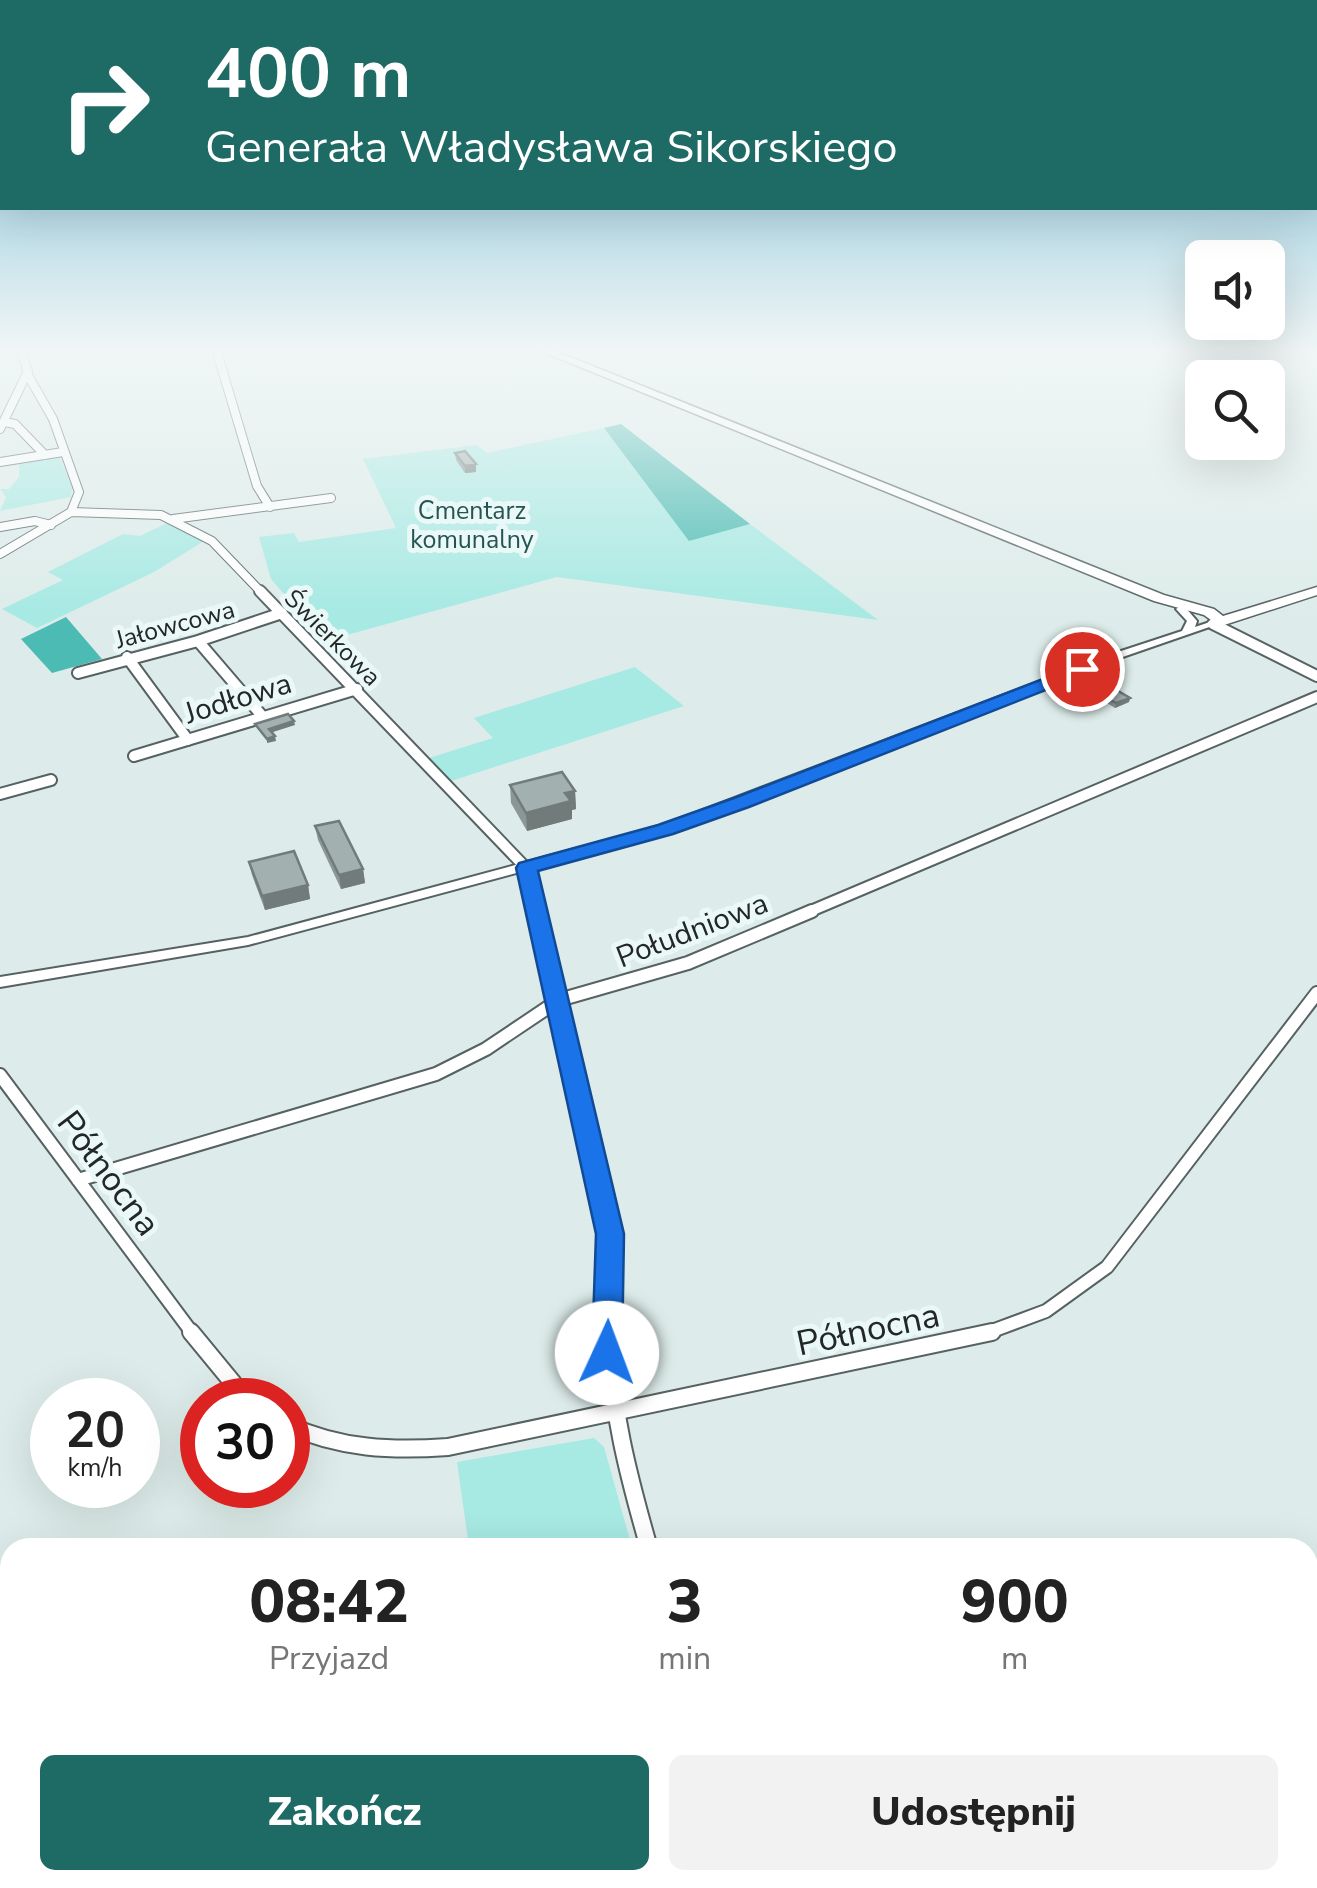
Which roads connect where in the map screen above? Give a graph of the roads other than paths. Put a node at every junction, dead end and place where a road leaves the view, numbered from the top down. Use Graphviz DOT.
graph roads {
  1 [pos="28,437"];
  2 [pos="58,437"];
  3 [pos="242,437"];
  4 [pos="759,437"];
  5 [pos="63,452"];
  6 [pos="45,454"];
  7 [pos="0,462"];
  8 [pos="331,498"];
  9 [pos="270,506"];
  10 [pos="71,512"];
  11 [pos="173,519"];
  12 [pos="51,525"];
  13 [pos="0,527"];
  14 [pos="0,554"];
  15 [pos="1317,591"];
  16 [pos="1158,598"];
  17 [pos="1182,609"];
  18 [pos="282,612"];
  19 [pos="1238,616"];
  20 [pos="1217,622"];
  21 [pos="1188,632"];
  22 [pos="1246,638"];
  23 [pos="198,641"];
  24 [pos="126,656"];
  25 [pos="78,673"];
  26 [pos="1317,676"];
  27 [pos="357,689"];
  28 [pos="1317,698"];
  29 [pos="263,717"];
  30 [pos="188,740"];
  31 [pos="134,756"];
  32 [pos="51,780"];
  33 [pos="0,794"];
  34 [pos="526,868"];
  35 [pos="0,982"];
  36 [pos="1317,993"];
  37 [pos="560,1000"];
  38 [pos="0,1076"];
  39 [pos="78,1180"];
  40 [pos="228,1378"];
  41 [pos="613,1412"];
  42 [pos="310,1434"];
  43 [pos="647,1538"];
  1 -- 6 [label="street"];
  2 -- 5 [label="street"];
  3 -- 9 [label="street"];
  4 -- 16 [label="main road"];
  5 -- 6 [label="street"];
  5 -- 10 [label="street"];
  6 -- 7 [label="street"];
  8 -- 9 [label="street"];
  9 -- 11 [label="street"];
  10 -- 11 [label="street, Świerkowa"];
  10 -- 12 [label="street"];
  11 -- 18 [label="street, Świerkowa"];
  12 -- 13 [label="street"];
  12 -- 14 [label="street"];
  15 -- 19 [label="main road"];
  16 -- 17 [label="main road"];
  16 -- 20 [label="main road"];
  17 -- 20 [label="main road"];
  17 -- 21 [label="street"];
  18 -- 23 [label="street, Jałowcowa"];
  18 -- 27 [label="street, Świerkowa"];
  19 -- 20 [label="main road"];
  19 -- 22 [label="street"];
  20 -- 21 [label="street"];
  20 -- 22 [label="street"];
  21 -- 34 [label="street"];
  22 -- 26 [label="street"];
  23 -- 24 [label="street, Jałowcowa"];
  23 -- 29 [label="street"];
  24 -- 25 [label="street, Jałowcowa"];
  24 -- 30 [label="street"];
  27 -- 29 [label="street, Jodłowa"];
  27 -- 34 [label="street, Świerkowa"];
  28 -- 37 [label="street, Południowa"];
  29 -- 30 [label="street, Jodłowa"];
  30 -- 31 [label="street, Jodłowa"];
  32 -- 33 [label="street"];
  34 -- 35 [label="street"];
  34 -- 37 [label="street"];
  36 -- 41 [label="street, Północna"];
  37 -- 39 [label="street, Południowa"];
  37 -- 41 [label="street"];
  38 -- 39 [label="street, Północna"];
  39 -- 40 [label="street, Północna"];
  41 -- 42 [label="street, Północna"];
  41 -- 43 [label="street"];
}
